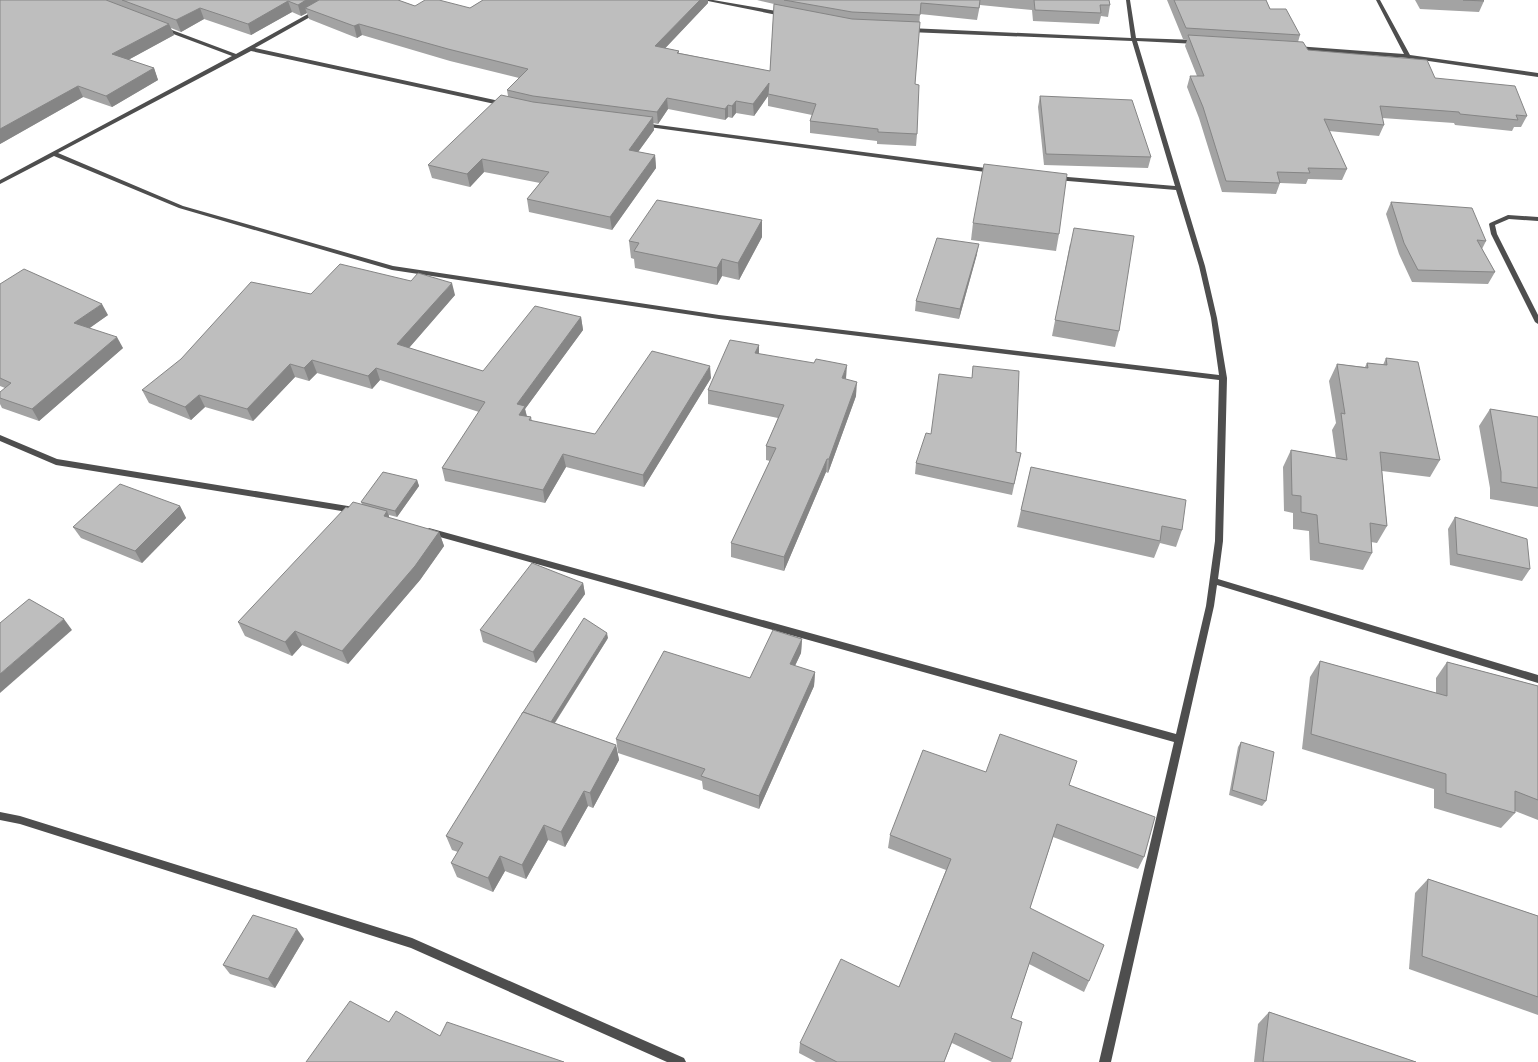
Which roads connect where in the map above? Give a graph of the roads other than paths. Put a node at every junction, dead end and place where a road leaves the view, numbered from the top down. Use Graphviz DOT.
graph roads {
  1 [pos="705,0"];
  2 [pos="1128,0"];
  3 [pos="1378,0"];
  4 [pos="324,8"];
  5 [pos="789,16"];
  6 [pos="154,25"];
  7 [pos="906,29"];
  8 [pos="1134,39"];
  9 [pos="1203,43"];
  10 [pos="1288,48"];
  11 [pos="250,49"];
  12 [pos="236,56"];
  13 [pos="1408,56"];
  14 [pos="1538,75"];
  15 [pos="512,106"];
  16 [pos="637,124"];
  17 [pos="55,154"];
  18 [pos="998,172"];
  19 [pos="1053,177"];
  20 [pos="0,182"];
  21 [pos="1179,188"];
  22 [pos="1538,219"];
  23 [pos="1538,322"];
  24 [pos="1222,378"];
  25 [pos="0,438"];
  26 [pos="362,513"];
  27 [pos="424,530"];
  28 [pos="1214,581"];
  29 [pos="1538,679"];
  30 [pos="1179,739"];
  31 [pos="0,816"];
  32 [pos="680,1062"];
  33 [pos="1105,1062"];
  1 -- 5 [label="street"];
  2 -- 8 [label="street"];
  3 -- 13 [label="street"];
  4 -- 11 [label="street"];
  6 -- 12 [label="street"];
  7 -- 8 [label="street"];
  8 -- 9 [label="street"];
  8 -- 21 [label="street"];
  10 -- 13 [label="street"];
  11 -- 12 [label="street"];
  11 -- 15 [label="street"];
  12 -- 17 [label="street"];
  13 -- 14 [label="street"];
  16 -- 18 [label="street"];
  17 -- 20 [label="street"];
  17 -- 24 [label="street"];
  19 -- 21 [label="street"];
  21 -- 24 [label="street"];
  22 -- 23 [label="street"];
  24 -- 28 [label="street"];
  25 -- 26 [label="street"];
  27 -- 30 [label="street"];
  28 -- 29 [label="street"];
  28 -- 30 [label="street"];
  30 -- 33 [label="street"];
  31 -- 32 [label="street"];
}
